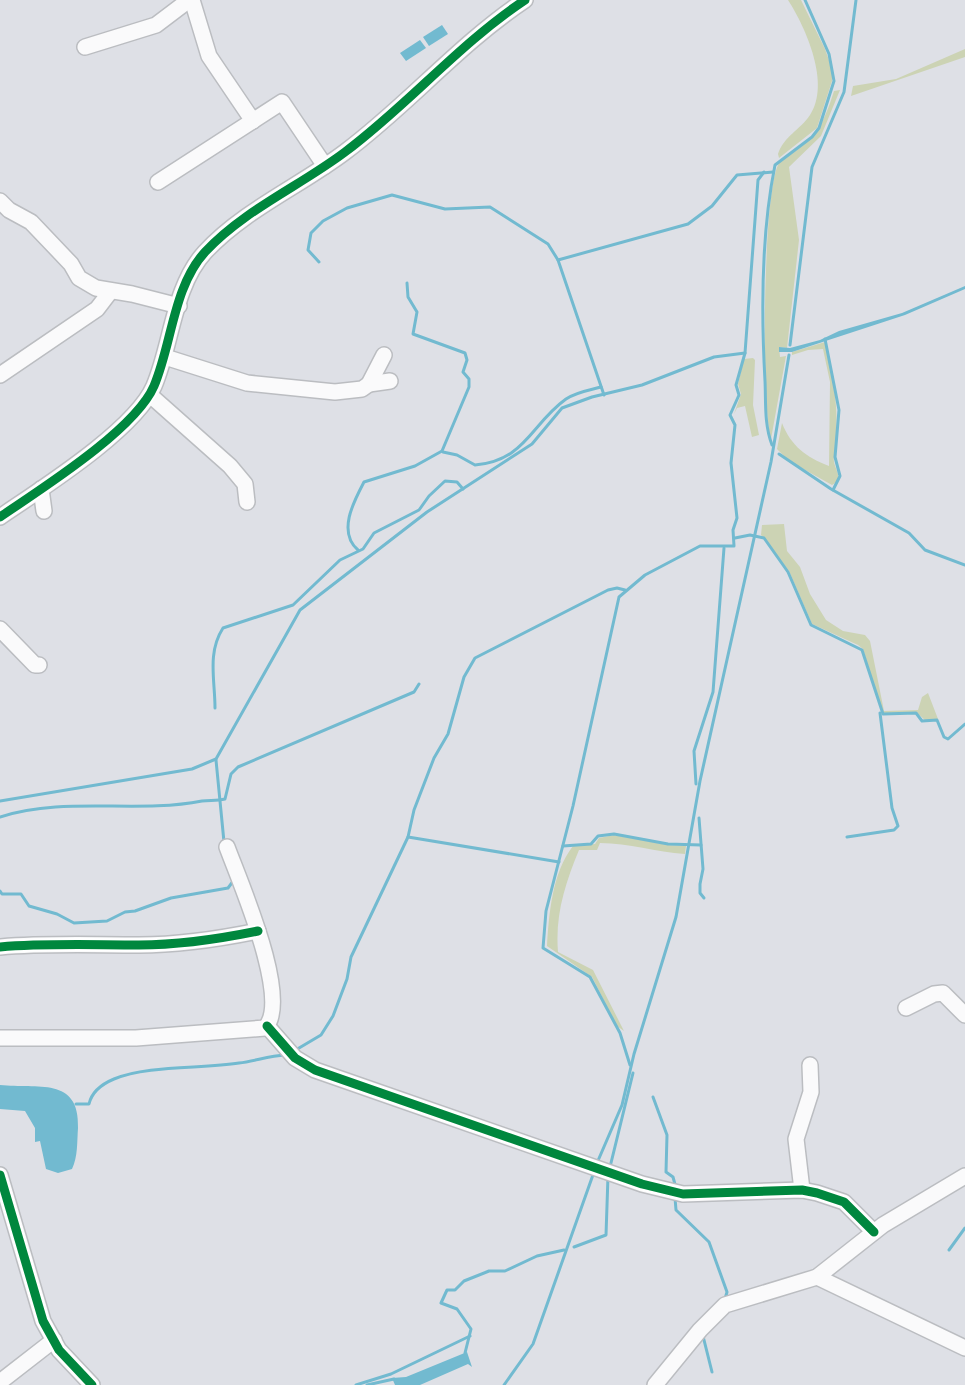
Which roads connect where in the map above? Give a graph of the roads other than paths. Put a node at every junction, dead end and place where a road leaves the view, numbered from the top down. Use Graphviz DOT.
graph roads {
  1 [pos="191,0"];
  2 [pos="525,0"];
  3 [pos="85,47"];
  4 [pos="253,121"];
  5 [pos="325,166"];
  6 [pos="158,182"];
  7 [pos="0,201"];
  8 [pos="110,292"];
  9 [pos="179,306"];
  10 [pos="384,355"];
  11 [pos="165,357"];
  12 [pos="0,375"];
  13 [pos="390,381"];
  14 [pos="369,384"];
  15 [pos="150,395"];
  16 [pos="41,489"];
  17 [pos="247,502"];
  18 [pos="44,511"];
  19 [pos="0,517"];
  20 [pos="0,629"];
  21 [pos="39,665"];
  22 [pos="227,847"];
  23 [pos="258,931"];
  24 [pos="0,946"];
  25 [pos="906,1008"];
  26 [pos="965,1015"];
  27 [pos="267,1026"];
  28 [pos="0,1038"];
  29 [pos="810,1065"];
  30 [pos="0,1175"];
  31 [pos="965,1176"];
  32 [pos="802,1190"];
  33 [pos="874,1232"];
  34 [pos="817,1277"];
  35 [pos="54,1340"];
  36 [pos="965,1348"];
  37 [pos="0,1382"];
  38 [pos="660,1382"];
  39 [pos="92,1385"];
  1 -- 3 [label="street"];
  1 -- 4 [label="street"];
  2 -- 5 [label="street"];
  4 -- 5 [label="street"];
  4 -- 6 [label="street"];
  5 -- 9 [label="street"];
  7 -- 8 [label="street"];
  8 -- 9 [label="street"];
  8 -- 12 [label="street"];
  9 -- 11 [label="street"];
  10 -- 14 [label="street"];
  11 -- 14 [label="street"];
  11 -- 15 [label="street"];
  13 -- 14 [label="street"];
  15 -- 16 [label="street"];
  15 -- 17 [label="street"];
  16 -- 18 [label="street"];
  16 -- 19 [label="street"];
  20 -- 21 [label="street"];
  22 -- 23 [label="street"];
  23 -- 24 [label="street"];
  23 -- 27 [label="street"];
  25 -- 26 [label="street"];
  27 -- 28 [label="street"];
  27 -- 32 [label="street"];
  29 -- 32 [label="street"];
  30 -- 35 [label="street"];
  31 -- 33 [label="street"];
  32 -- 33 [label="street"];
  33 -- 34 [label="street"];
  34 -- 36 [label="street"];
  34 -- 38 [label="street"];
  35 -- 37 [label="street"];
  35 -- 39 [label="street"];
}
